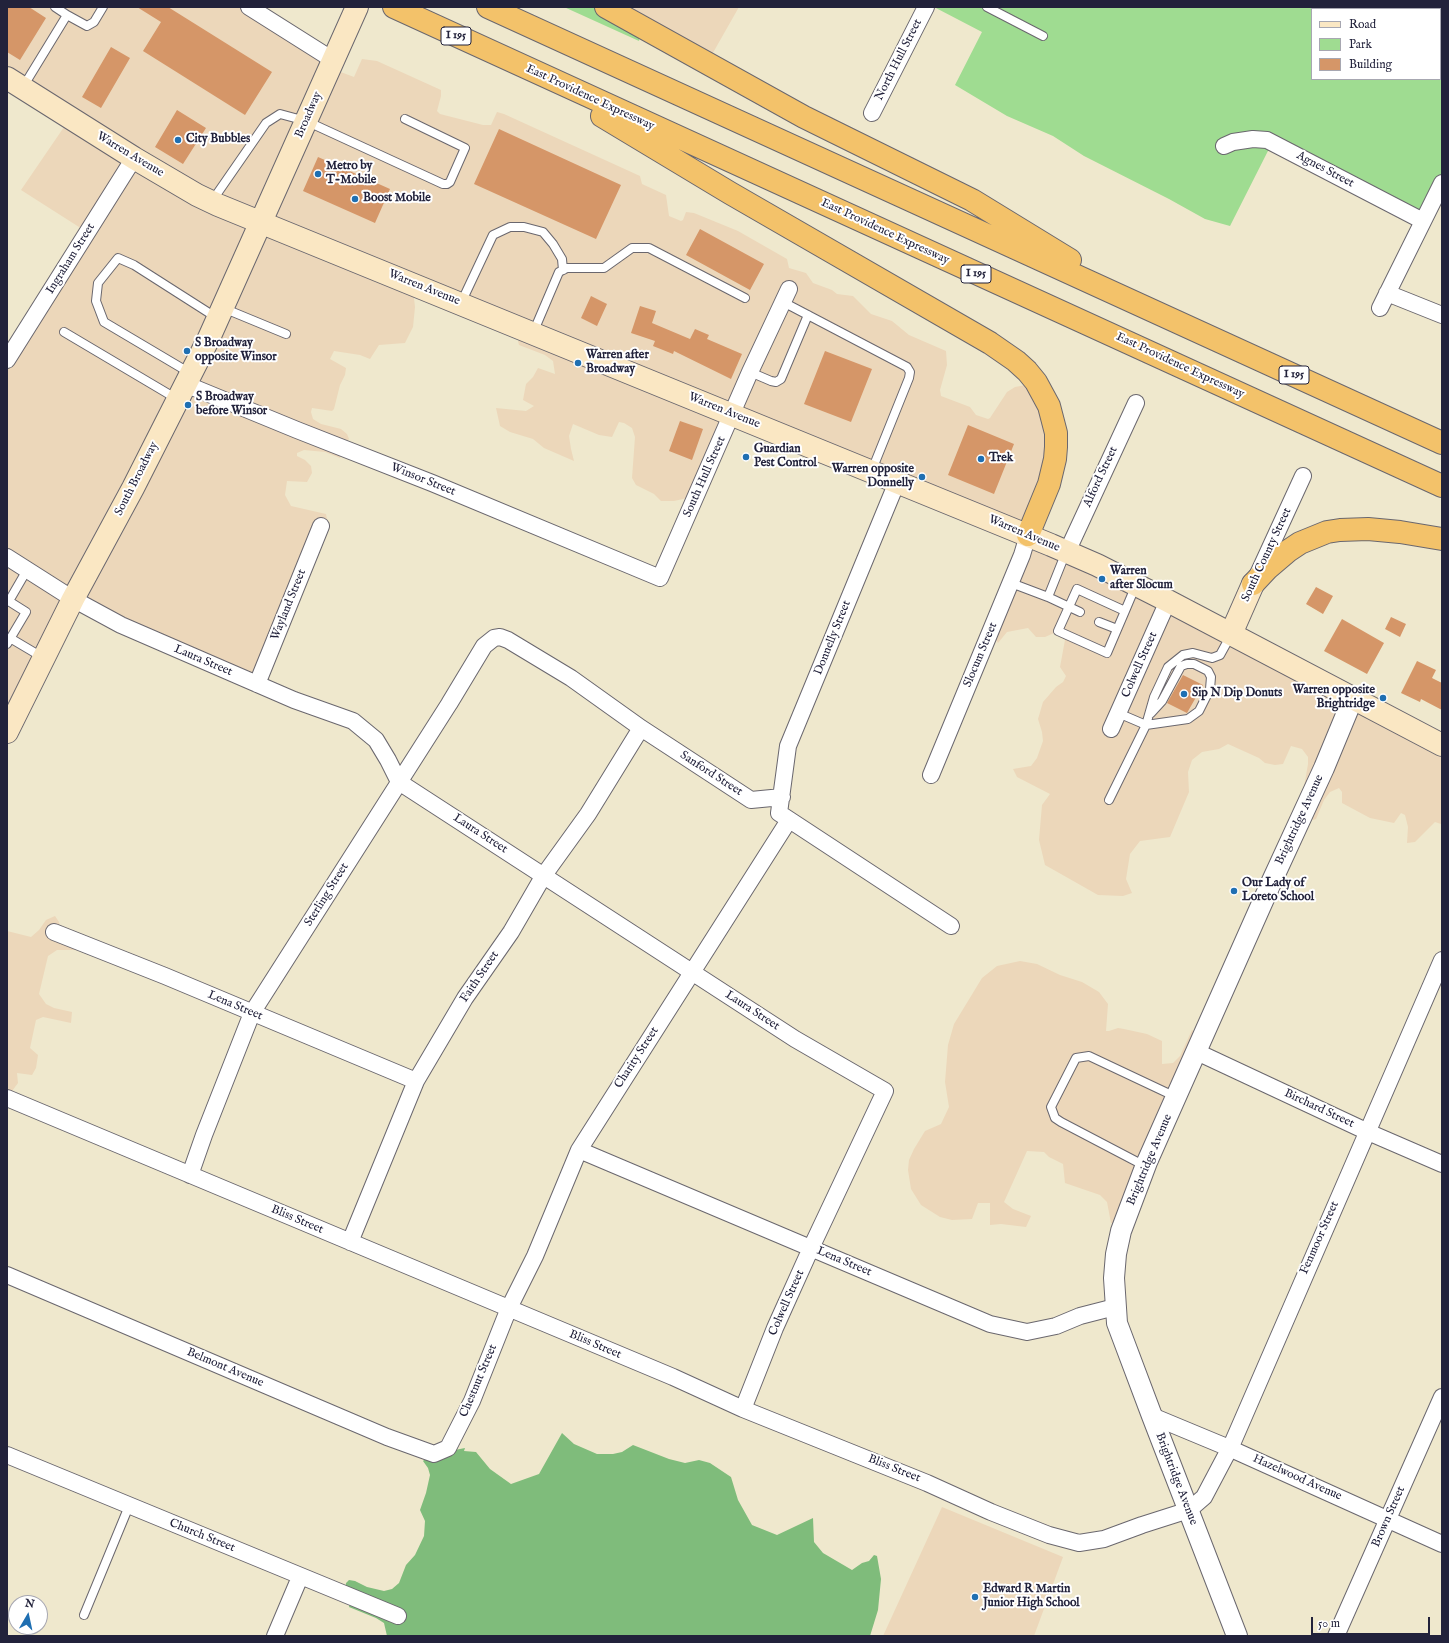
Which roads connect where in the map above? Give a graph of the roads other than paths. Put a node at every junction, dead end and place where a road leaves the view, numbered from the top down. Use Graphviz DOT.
graph roads {
  1 [pos="55,7"];
  2 [pos="103,7"];
  3 [pos="249,7"];
  4 [pos="356,7"];
  5 [pos="488,7"];
  6 [pos="606,7"];
  7 [pos="926,7"];
  8 [pos="987,7"];
  9 [pos="398,9"];
  10 [pos="67,15"];
  11 [pos="1043,36"];
  12 [pos="333,60"];
  13 [pos="510,61"];
  14 [pos="12,82"];
  15 [pos="872,113"];
  16 [pos="405,119"];
  17 [pos="306,121"];
  18 [pos="1224,146"];
  19 [pos="134,158"];
  20 [pos="1442,182"];
  21 [pos="212,202"];
  22 [pos="1423,221"];
  23 [pos="261,223"];
  24 [pos="564,270"];
  25 [pos="1387,293"];
  26 [pos="786,296"];
  27 [pos="745,298"];
  28 [pos="461,303"];
  29 [pos="1145,308"];
  30 [pos="1380,308"];
  31 [pos="220,313"];
  32 [pos="808,314"];
  33 [pos="1442,315"];
  34 [pos="64,332"];
  35 [pos="533,333"];
  36 [pos="286,334"];
  37 [pos="7,360"];
  38 [pos="750,372"];
  39 [pos="184,386"];
  40 [pos="1136,403"];
  41 [pos="733,414"];
  42 [pos="1442,442"];
  43 [pos="872,471"];
  44 [pos="1303,476"];
  45 [pos="898,482"];
  46 [pos="1442,486"];
  47 [pos="321,526"];
  48 [pos="1028,535"];
  49 [pos="1442,539"];
  50 [pos="1067,552"];
  51 [pos="7,557"];
  52 [pos="27,570"];
  53 [pos="660,578"];
  54 [pos="1011,583"];
  55 [pos="1136,584"];
  56 [pos="1253,584"];
  57 [pos="1048,597"];
  58 [pos="73,599"];
  59 [pos="1168,600"];
  60 [pos="8,601"];
  61 [pos="1069,607"];
  62 [pos="1125,611"];
  63 [pos="1080,612"];
  64 [pos="1099,622"];
  65 [pos="1117,629"];
  66 [pos="1231,634"];
  67 [pos="500,637"];
  68 [pos="9,641"];
  69 [pos="44,658"];
  70 [pos="257,684"];
  71 [pos="1353,698"];
  72 [pos="1118,713"];
  73 [pos="1149,714"];
  74 [pos="1146,725"];
  75 [pos="641,728"];
  76 [pos="1112,729"];
  77 [pos="8,730"];
  78 [pos="1442,745"];
  79 [pos="931,775"];
  80 [pos="399,782"];
  81 [pos="782,797"];
  82 [pos="1109,800"];
  83 [pos="789,820"];
  84 [pos="544,875"];
  85 [pos="951,926"];
  86 [pos="54,932"];
  87 [pos="1442,960"];
  88 [pos="693,972"];
  89 [pos="252,1013"];
  90 [pos="1197,1052"];
  91 [pos="416,1081"];
  92 [pos="885,1091"];
  93 [pos="7,1098"];
  94 [pos="1177,1098"];
  95 [pos="1368,1132"];
  96 [pos="579,1150"];
  97 [pos="1442,1164"];
  98 [pos="1146,1167"];
  99 [pos="190,1175"];
  100 [pos="350,1242"];
  101 [pos="811,1248"];
  102 [pos="7,1275"];
  103 [pos="1115,1307"];
  104 [pos="509,1308"];
  105 [pos="1442,1397"];
  106 [pos="743,1408"];
  107 [pos="1152,1416"];
  108 [pos="1229,1448"];
  109 [pos="443,1449"];
  110 [pos="7,1456"];
  111 [pos="130,1506"];
  112 [pos="1189,1510"];
  113 [pos="1388,1519"];
  114 [pos="1442,1544"];
  115 [pos="300,1577"];
  116 [pos="84,1615"];
  117 [pos="398,1616"];
  118 [pos="275,1636"];
  119 [pos="1237,1636"];
  120 [pos="1336,1636"];
  1 -- 10 [label="lane"];
  2 -- 10 [label="lane"];
  3 -- 12 [label="street"];
  4 -- 12 [label="main road, Broadway"];
  5 -- 29 [label="highway, I 195"];
  6 -- 29 [label="highway"];
  7 -- 15 [label="street, North Hull Street"];
  8 -- 11 [label="lane"];
  9 -- 13 [label="highway, East Providence Expressway / I 195"];
  10 -- 14 [label="lane"];
  12 -- 17 [label="main road, Broadway"];
  13 -- 46 [label="highway, East Providence Expressway / I 195"];
  13 -- 48 [label="highway"];
  14 -- 19 [label="main road, Warren Avenue"];
  16 -- 17 [label="lane"];
  17 -- 21 [label="lane"];
  17 -- 23 [label="main road, Broadway"];
  18 -- 22 [label="street, Agnes Street"];
  19 -- 21 [label="main road, Warren Avenue"];
  19 -- 37 [label="street, Ingraham Street"];
  20 -- 22 [label="street"];
  21 -- 23 [label="main road, Warren Avenue"];
  22 -- 25 [label="street"];
  23 -- 28 [label="main road, Warren Avenue"];
  23 -- 31 [label="main road, South Broadway"];
  24 -- 27 [label="lane"];
  24 -- 28 [label="lane"];
  24 -- 35 [label="lane"];
  25 -- 30 [label="street"];
  25 -- 33 [label="street"];
  26 -- 32 [label="lane"];
  26 -- 38 [label="street, South Hull Street"];
  28 -- 35 [label="main road, Warren Avenue"];
  29 -- 42 [label="highway, I 195"];
  31 -- 36 [label="lane"];
  31 -- 39 [label="main road, South Broadway"];
  31 -- 39 [label="lane"];
  32 -- 38 [label="lane"];
  32 -- 43 [label="lane"];
  34 -- 39 [label="lane"];
  35 -- 41 [label="main road, Warren Avenue"];
  38 -- 41 [label="street, South Hull Street"];
  39 -- 53 [label="street, Winsor Street"];
  39 -- 58 [label="main road, South Broadway"];
  40 -- 50 [label="street, Alford Street"];
  41 -- 43 [label="main road, Warren Avenue"];
  41 -- 53 [label="street, South Hull Street"];
  43 -- 45 [label="main road, Warren Avenue"];
  44 -- 56 [label="street, South County Street"];
  45 -- 48 [label="main road, Warren Avenue"];
  45 -- 81 [label="street, Donnelly Street"];
  47 -- 70 [label="street, Wayland Street"];
  48 -- 50 [label="main road, Warren Avenue"];
  48 -- 54 [label="street, Slocum Street"];
  49 -- 56 [label="highway"];
  50 -- 55 [label="main road, Warren Avenue"];
  50 -- 57 [label="lane"];
  51 -- 52 [label="street, Laura Street"];
  52 -- 58 [label="street, Laura Street"];
  52 -- 60 [label="lane"];
  54 -- 57 [label="lane"];
  54 -- 79 [label="street, Slocum Street"];
  55 -- 59 [label="main road, Warren Avenue"];
  55 -- 62 [label="lane"];
  56 -- 66 [label="main road, South County Street"];
  57 -- 61 [label="lane"];
  58 -- 69 [label="main road, South Broadway"];
  58 -- 70 [label="street, Laura Street"];
  59 -- 66 [label="main road, Warren Avenue"];
  59 -- 72 [label="street, Colwell Street"];
  60 -- 68 [label="lane"];
  61 -- 62 [label="lane"];
  61 -- 63 [label="lane"];
  61 -- 65 [label="lane"];
  62 -- 65 [label="lane"];
  64 -- 65 [label="lane"];
  66 -- 71 [label="main road, Warren Avenue"];
  66 -- 73 [label="lane"];
  67 -- 75 [label="street, Sanford Street"];
  67 -- 80 [label="street, Sterling Street"];
  68 -- 69 [label="lane"];
  69 -- 77 [label="main road, South Broadway"];
  70 -- 80 [label="street, Laura Street"];
  71 -- 78 [label="main road, Warren Avenue"];
  71 -- 90 [label="street, Brightridge Avenue"];
  72 -- 74 [label="lane"];
  72 -- 76 [label="street, Colwell Street"];
  73 -- 74 [label="lane"];
  73 -- 74 [label="lane"];
  74 -- 82 [label="lane"];
  75 -- 81 [label="street, Sanford Street"];
  75 -- 84 [label="street, Faith Street"];
  80 -- 84 [label="street, Laura Street"];
  80 -- 89 [label="street, Sterling Street"];
  81 -- 83 [label="street"];
  83 -- 85 [label="street"];
  83 -- 88 [label="street, Charity Street"];
  84 -- 88 [label="street, Laura Street"];
  84 -- 91 [label="street, Faith Street"];
  86 -- 89 [label="street, Lena Street"];
  87 -- 95 [label="street, Fenmoor Street"];
  88 -- 92 [label="street, Laura Street"];
  88 -- 96 [label="street, Charity Street"];
  89 -- 91 [label="street, Lena Street"];
  89 -- 99 [label="street, Sterling Street"];
  90 -- 94 [label="street, Brightridge Avenue"];
  90 -- 95 [label="street, Birchard Street"];
  91 -- 100 [label="street, Faith Street"];
  92 -- 101 [label="street, Colwell Street"];
  93 -- 99 [label="street, Bliss Street"];
  94 -- 98 [label="street, Brightridge Avenue"];
  94 -- 98 [label="lane"];
  95 -- 97 [label="street, Birchard Street"];
  95 -- 108 [label="street, Fenmoor Street"];
  96 -- 101 [label="street, Lena Street"];
  96 -- 104 [label="street, Charity Street"];
  98 -- 103 [label="street, Brightridge Avenue"];
  99 -- 100 [label="street, Bliss Street"];
  100 -- 104 [label="street, Bliss Street"];
  101 -- 103 [label="street, Lena Street"];
  101 -- 106 [label="street, Colwell Street"];
  102 -- 109 [label="street, Belmont Avenue"];
  103 -- 107 [label="street, Brightridge Avenue"];
  104 -- 106 [label="street, Bliss Street"];
  104 -- 109 [label="street, Chestnut Street"];
  105 -- 113 [label="street, Brown Street"];
  106 -- 112 [label="street, Bliss Street"];
  107 -- 108 [label="street, Hazelwood Avenue"];
  107 -- 112 [label="street, Brightridge Avenue"];
  108 -- 112 [label="street, Fenmoor Street"];
  108 -- 113 [label="street, Hazelwood Avenue"];
  110 -- 111 [label="street, Church Street"];
  111 -- 115 [label="street, Church Street"];
  111 -- 116 [label="lane"];
  112 -- 119 [label="street, Brightridge Avenue"];
  113 -- 114 [label="street, Hazelwood Avenue"];
  113 -- 120 [label="street, Brown Street"];
  115 -- 117 [label="street, Church Street"];
  115 -- 118 [label="street"];
}
